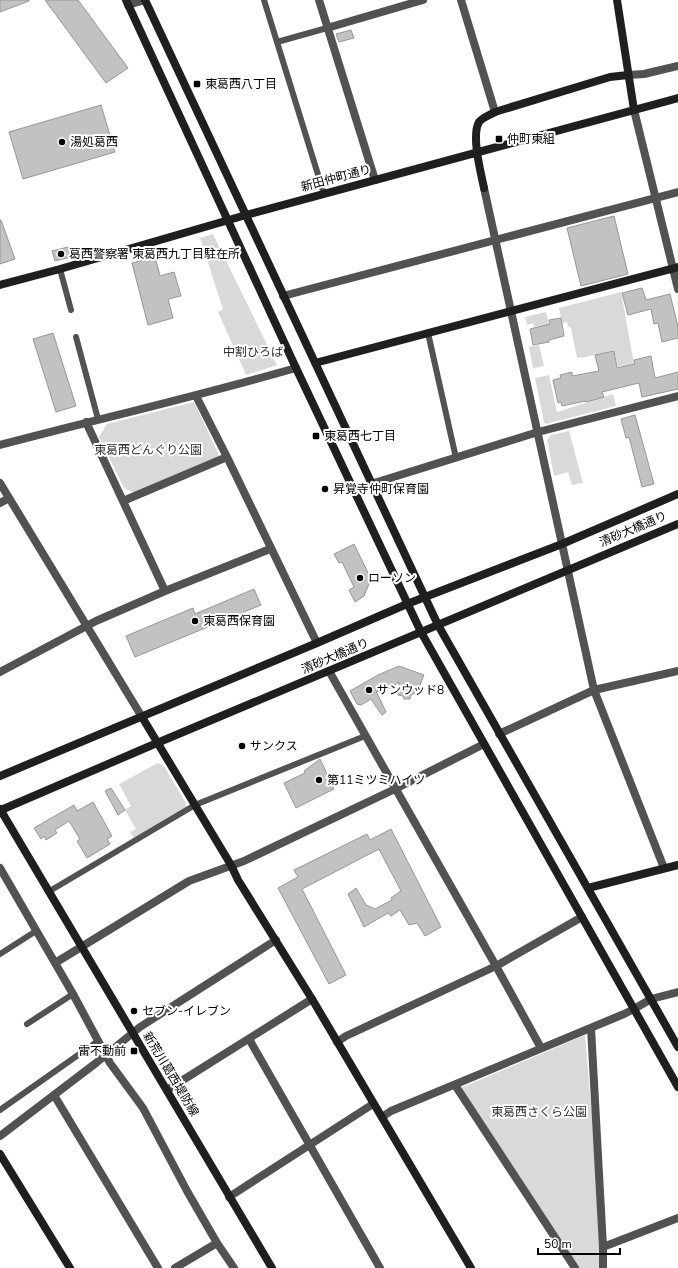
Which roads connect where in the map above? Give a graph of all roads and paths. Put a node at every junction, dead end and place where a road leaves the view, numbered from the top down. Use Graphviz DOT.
graph roads {
  1 [pos="145,0"];
  2 [pos="264,0"];
  3 [pos="318,0"];
  4 [pos="423,0"];
  5 [pos="460,0"];
  6 [pos="617,0"];
  7 [pos="127,2"];
  8 [pos="327,28"];
  9 [pos="277,42"];
  10 [pos="678,66"];
  11 [pos="628,75"];
  12 [pos="678,98"];
  13 [pos="634,110"];
  14 [pos="495,112"];
  15 [pos="477,153"];
  16 [pos="375,180"];
  17 [pos="678,192"];
  18 [pos="324,194"];
  19 [pos="656,198"];
  20 [pos="246,215"];
  21 [pos="228,220"];
  22 [pos="496,240"];
  23 [pos="60,268"];
  24 [pos="676,268"];
  25 [pos="0,284"];
  26 [pos="678,289"];
  27 [pos="283,296"];
  28 [pos="71,310"];
  29 [pos="511,312"];
  30 [pos="428,333"];
  31 [pos="76,337"];
  32 [pos="315,363"];
  33 [pos="296,368"];
  34 [pos="196,396"];
  35 [pos="678,396"];
  36 [pos="98,419"];
  37 [pos="86,422"];
  38 [pos="538,432"];
  39 [pos="0,445"];
  40 [pos="227,457"];
  41 [pos="456,458"];
  42 [pos="0,482"];
  43 [pos="371,484"];
  44 [pos="678,494"];
  45 [pos="9,498"];
  46 [pos="123,501"];
  47 [pos="0,503"];
  48 [pos="678,524"];
  49 [pos="562,544"];
  50 [pos="270,549"];
  51 [pos="568,569"];
  52 [pos="165,591"];
  53 [pos="424,597"];
  54 [pos="407,604"];
  55 [pos="438,625"];
  56 [pos="87,626"];
  57 [pos="421,632"];
  58 [pos="317,643"];
  59 [pos="329,671"];
  60 [pos="678,671"];
  61 [pos="0,672"];
  62 [pos="594,690"];
  63 [pos="142,717"];
  64 [pos="499,734"];
  65 [pos="365,736"];
  66 [pos="157,743"];
  67 [pos="484,744"];
  68 [pos="0,776"];
  69 [pos="396,789"];
  70 [pos="195,805"];
  71 [pos="0,810"];
  72 [pos="231,865"];
  73 [pos="678,865"];
  74 [pos="0,868"];
  75 [pos="664,868"];
  76 [pos="588,888"];
  77 [pos="48,892"];
  78 [pos="582,917"];
  79 [pos="36,931"];
  80 [pos="276,940"];
  81 [pos="81,947"];
  82 [pos="0,954"];
  83 [pos="55,963"];
  84 [pos="496,966"];
  85 [pos="678,992"];
  86 [pos="73,994"];
  87 [pos="312,999"];
  88 [pos="651,999"];
  89 [pos="634,1009"];
  90 [pos="27,1024"];
  91 [pos="591,1028"];
  92 [pos="132,1033"];
  93 [pos="249,1039"];
  94 [pos="98,1041"];
  95 [pos="337,1042"];
  96 [pos="678,1047"];
  97 [pos="540,1048"];
  98 [pos="106,1055"];
  99 [pos="455,1085"];
  100 [pos="678,1087"];
  101 [pos="167,1090"];
  102 [pos="54,1095"];
  103 [pos="373,1104"];
  104 [pos="0,1110"];
  105 [pos="382,1117"];
  106 [pos="0,1136"];
  107 [pos="310,1144"];
  108 [pos="0,1154"];
  109 [pos="229,1197"];
  110 [pos="678,1218"];
  111 [pos="217,1242"];
  112 [pos="603,1247"];
  113 [pos="70,1268"];
  114 [pos="158,1268"];
  115 [pos="175,1268"];
  116 [pos="234,1268"];
  117 [pos="272,1268"];
  118 [pos="380,1268"];
  119 [pos="471,1268"];
  120 [pos="575,1268"];
  121 [pos="603,1268"];
  1 -- 7 [label="street"];
  1 -- 20 [label="street"];
  2 -- 9 [label="lane"];
  3 -- 8 [label="street"];
  4 -- 8 [label="street"];
  5 -- 14 [label="street"];
  6 -- 11 [label="street"];
  7 -- 21 [label="street"];
  8 -- 9 [label="lane"];
  8 -- 16 [label="street"];
  9 -- 18 [label="lane"];
  10 -- 11 [label="street"];
  11 -- 13 [label="street"];
  11 -- 14 [label="street"];
  12 -- 13 [label="street, 新田仲町通り"];
  13 -- 15 [label="street, 新田仲町通り"];
  13 -- 19 [label="street"];
  14 -- 15 [label="street"];
  15 -- 16 [label="street, 新田仲町通り"];
  15 -- 22 [label="street"];
  16 -- 18 [label="street, 新田仲町通り"];
  17 -- 19 [label="street"];
  18 -- 20 [label="street, 新田仲町通り"];
  19 -- 22 [label="street"];
  19 -- 24 [label="street"];
  20 -- 21 [label="street, 新田仲町通り"];
  20 -- 27 [label="street"];
  21 -- 23 [label="street, 新田仲町通り"];
  21 -- 33 [label="street"];
  22 -- 27 [label="street"];
  22 -- 29 [label="street"];
  23 -- 25 [label="street, 新田仲町通り"];
  23 -- 28 [label="lane"];
  24 -- 26 [label="street"];
  24 -- 29 [label="street"];
  27 -- 32 [label="street"];
  29 -- 30 [label="street"];
  29 -- 38 [label="street"];
  30 -- 32 [label="street"];
  30 -- 41 [label="lane"];
  31 -- 36 [label="lane"];
  32 -- 43 [label="street"];
  33 -- 34 [label="street"];
  33 -- 54 [label="street"];
  34 -- 36 [label="street"];
  34 -- 40 [label="street"];
  35 -- 38 [label="street"];
  36 -- 37 [label="street"];
  37 -- 39 [label="street"];
  37 -- 46 [label="street"];
  38 -- 41 [label="street"];
  38 -- 49 [label="street"];
  40 -- 46 [label="street"];
  40 -- 50 [label="street"];
  41 -- 43 [label="street"];
  42 -- 45 [label="street"];
  43 -- 53 [label="street"];
  44 -- 49 [label="street, 清砂大橋通り"];
  45 -- 47 [label="street"];
  45 -- 56 [label="street"];
  46 -- 52 [label="street"];
  48 -- 51 [label="street, 清砂大橋通り"];
  49 -- 51 [label="street"];
  49 -- 53 [label="street, 清砂大橋通り"];
  50 -- 52 [label="street"];
  50 -- 58 [label="street"];
  51 -- 55 [label="street, 清砂大橋通り"];
  51 -- 62 [label="street"];
  52 -- 56 [label="street"];
  53 -- 54 [label="street, 清砂大橋通り"];
  53 -- 55 [label="street"];
  54 -- 57 [label="street"];
  54 -- 58 [label="street, 清砂大橋通り"];
  55 -- 57 [label="street, 清砂大橋通り"];
  55 -- 64 [label="street"];
  56 -- 61 [label="street"];
  56 -- 63 [label="street"];
  57 -- 59 [label="street, 清砂大橋通り"];
  57 -- 67 [label="street"];
  58 -- 63 [label="street, 清砂大橋通り"];
  59 -- 65 [label="street"];
  59 -- 66 [label="street, 清砂大橋通り"];
  60 -- 62 [label="street"];
  62 -- 64 [label="street"];
  62 -- 75 [label="street"];
  63 -- 66 [label="street"];
  63 -- 68 [label="street, 清砂大橋通り"];
  64 -- 76 [label="street"];
  65 -- 69 [label="street"];
  65 -- 70 [label="lane"];
  66 -- 70 [label="street"];
  66 -- 71 [label="street, 清砂大橋通り"];
  67 -- 69 [label="street"];
  67 -- 78 [label="street"];
  69 -- 72 [label="street"];
  69 -- 84 [label="street"];
  70 -- 72 [label="street"];
  70 -- 77 [label="lane"];
  71 -- 77 [label="street, 新荒川葛西堤防線"];
  72 -- 80 [label="street"];
  72 -- 81 [label="street"];
  73 -- 75 [label="street"];
  74 -- 79 [label="street"];
  75 -- 76 [label="street"];
  76 -- 88 [label="street"];
  77 -- 81 [label="street, 新荒川葛西堤防線"];
  78 -- 84 [label="street"];
  78 -- 89 [label="street"];
  79 -- 82 [label="lane"];
  79 -- 83 [label="street"];
  80 -- 87 [label="street"];
  80 -- 92 [label="street"];
  81 -- 83 [label="street"];
  81 -- 92 [label="street, 新荒川葛西堤防線"];
  83 -- 86 [label="street"];
  84 -- 95 [label="street"];
  84 -- 97 [label="street"];
  85 -- 88 [label="street"];
  86 -- 90 [label="lane"];
  86 -- 94 [label="street"];
  87 -- 93 [label="street"];
  87 -- 95 [label="street"];
  88 -- 89 [label="street"];
  88 -- 96 [label="street"];
  89 -- 91 [label="street"];
  89 -- 100 [label="street"];
  91 -- 97 [label="street"];
  91 -- 112 [label="street"];
  92 -- 98 [label="street"];
  92 -- 101 [label="street, 新荒川葛西堤防線"];
  93 -- 101 [label="street"];
  93 -- 107 [label="street"];
  94 -- 98 [label="street"];
  94 -- 104 [label="lane"];
  95 -- 103 [label="street"];
  97 -- 99 [label="street"];
  98 -- 102 [label="street"];
  98 -- 111 [label="street"];
  99 -- 105 [label="street"];
  99 -- 120 [label="street"];
  101 -- 109 [label="street, 新荒川葛西堤防線"];
  102 -- 106 [label="street"];
  102 -- 114 [label="street"];
  103 -- 105 [label="street"];
  103 -- 107 [label="street"];
  105 -- 119 [label="street"];
  107 -- 109 [label="street"];
  107 -- 118 [label="street"];
  108 -- 113 [label="street"];
  109 -- 117 [label="street, 新荒川葛西堤防線"];
  110 -- 112 [label="street"];
  111 -- 115 [label="street"];
  111 -- 116 [label="street"];
  112 -- 121 [label="street"];
}
